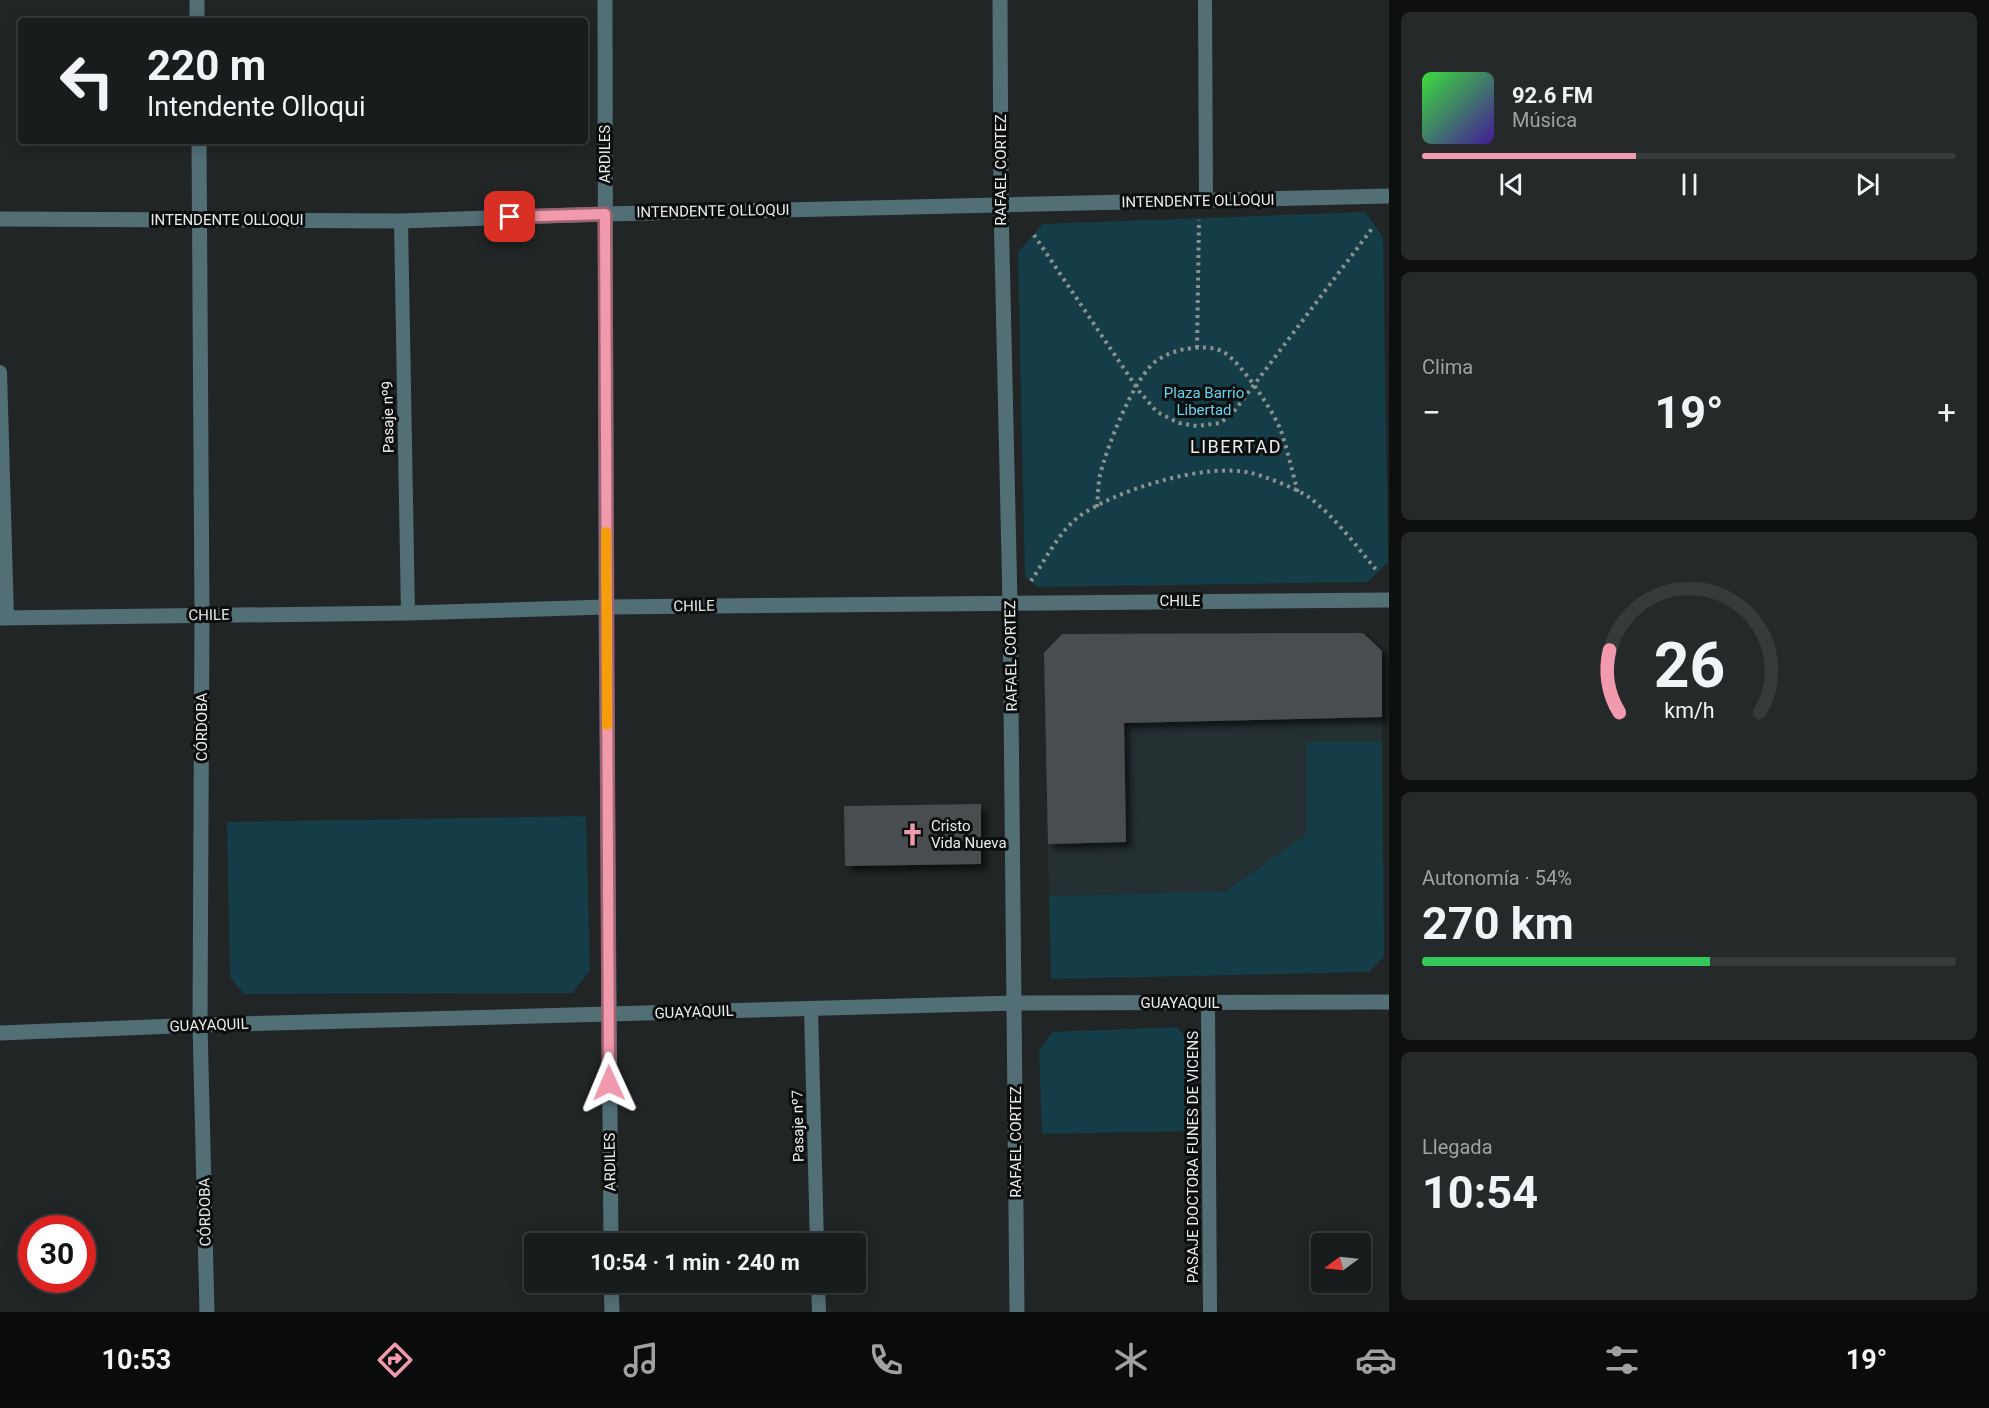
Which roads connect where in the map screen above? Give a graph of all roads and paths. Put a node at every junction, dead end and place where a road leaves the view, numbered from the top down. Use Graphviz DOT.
graph roads {
  1 [pos="197,0"];
  2 [pos="604,0"];
  3 [pos="1000,0"];
  4 [pos="1205,0"];
  5 [pos="197,18"];
  6 [pos="199,144"];
  7 [pos="1389,196"];
  8 [pos="1206,200"];
  9 [pos="1001,205"];
  10 [pos="605,214"];
  11 [pos="0,219"];
  12 [pos="1199,219"];
  13 [pos="199,221"];
  14 [pos="401,221"];
  15 [pos="1374,226"];
  16 [pos="1034,235"];
  17 [pos="1197,348"];
  18 [pos="0,372"];
  19 [pos="1298,492"];
  20 [pos="1097,507"];
  21 [pos="1378,572"];
  22 [pos="1031,581"];
  23 [pos="1389,600"];
  24 [pos="1011,602"];
  25 [pos="606,607"];
  26 [pos="408,613"];
  27 [pos="202,615"];
  28 [pos="4,618"];
  29 [pos="1389,1002"];
  30 [pos="1014,1003"];
  31 [pos="1208,1003"];
  32 [pos="812,1009"];
  33 [pos="608,1015"];
  34 [pos="200,1025"];
  35 [pos="0,1033"];
  36 [pos="611,1233"];
  37 [pos="817,1233"];
  38 [pos="612,1293"];
  39 [pos="818,1293"];
  40 [pos="207,1312"];
  41 [pos="612,1312"];
  42 [pos="819,1312"];
  43 [pos="1017,1312"];
  44 [pos="1210,1312"];
  1 -- 5 [label="street"];
  2 -- 10 [label="street, ARDILES"];
  3 -- 9 [label="street, RAFAEL CORTEZ"];
  4 -- 8 [label="lane"];
  6 -- 13 [label="street, CÓRDOBA"];
  7 -- 8 [label="street, INTENDENTE OLLOQUI"];
  8 -- 9 [label="street, INTENDENTE OLLOQUI"];
  9 -- 10 [label="street, INTENDENTE OLLOQUI"];
  9 -- 24 [label="street, RAFAEL CORTEZ"];
  10 -- 14 [label="street, INTENDENTE OLLOQUI"];
  10 -- 25 [label="street, ARDILES"];
  11 -- 13 [label="street, INTENDENTE OLLOQUI"];
  12 -- 17 [label="path"];
  13 -- 14 [label="street, INTENDENTE OLLOQUI"];
  13 -- 27 [label="street, CÓRDOBA"];
  14 -- 26 [label="lane, Pasaje nº9"];
  15 -- 16 [label="path"];
  17 -- 19 [label="path"];
  17 -- 20 [label="path"];
  18 -- 28 [label="lane"];
  19 -- 20 [label="path"];
  19 -- 21 [label="path"];
  20 -- 22 [label="path"];
  23 -- 24 [label="street, CHILE"];
  24 -- 25 [label="street, CHILE"];
  24 -- 30 [label="street, RAFAEL CORTEZ"];
  25 -- 26 [label="street, CHILE"];
  25 -- 33 [label="street, ARDILES"];
  26 -- 27 [label="street, CHILE"];
  27 -- 28 [label="street, CHILE"];
  27 -- 34 [label="street, CÓRDOBA"];
  29 -- 31 [label="street, GUAYAQUIL"];
  30 -- 31 [label="street, GUAYAQUIL"];
  30 -- 32 [label="street, GUAYAQUIL"];
  30 -- 43 [label="street, RAFAEL CORTEZ"];
  31 -- 44 [label="lane, PASAJE DOCTORA FUNES DE VICENS"];
  32 -- 33 [label="street, GUAYAQUIL"];
  32 -- 37 [label="lane, Pasaje nº7"];
  33 -- 34 [label="street, GUAYAQUIL"];
  33 -- 36 [label="street, ARDILES"];
  34 -- 35 [label="street, GUAYAQUIL"];
  34 -- 40 [label="street, CÓRDOBA"];
  38 -- 41 [label="street"];
  39 -- 42 [label="lane"];
}
